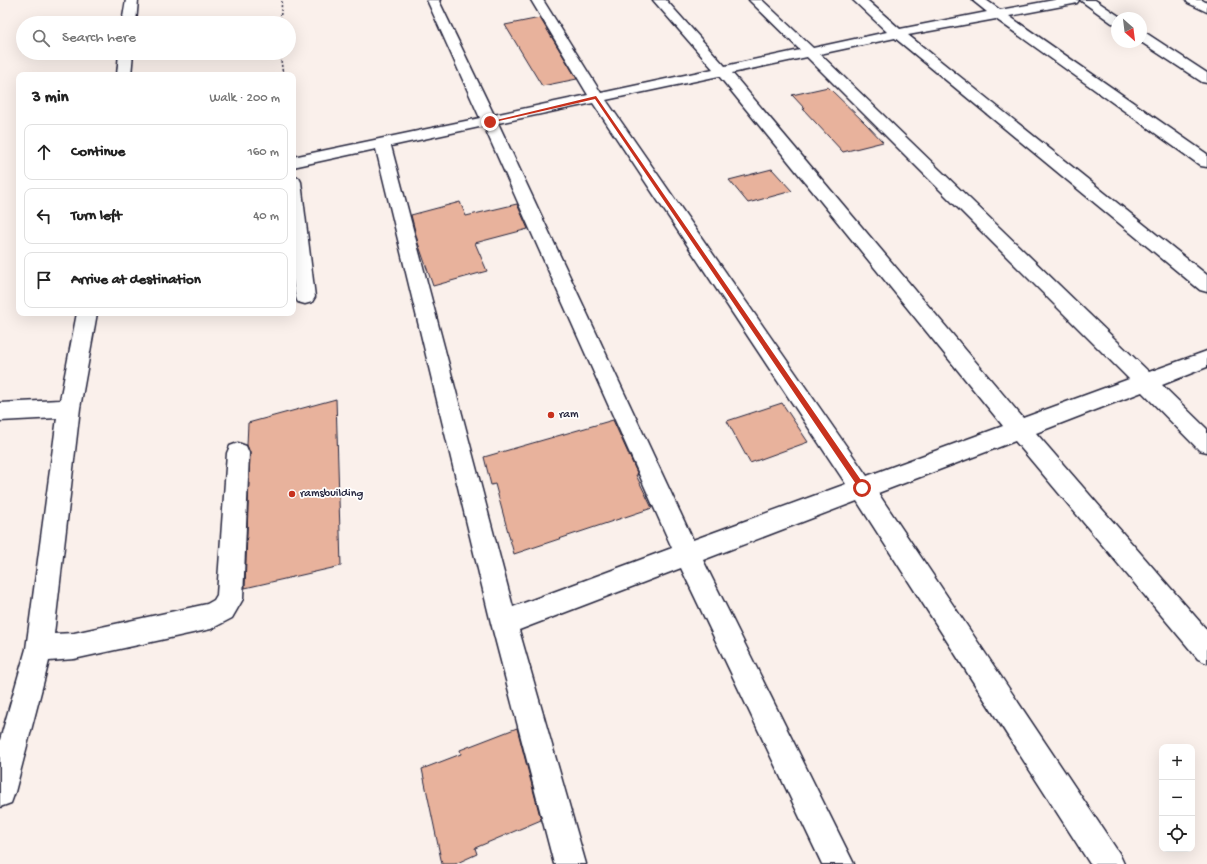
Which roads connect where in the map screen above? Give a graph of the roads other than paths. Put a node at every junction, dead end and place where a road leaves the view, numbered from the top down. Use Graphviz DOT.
graph roads {
  1 [pos="132,0"];
  2 [pos="434,0"];
  3 [pos="537,0"];
  4 [pos="659,0"];
  5 [pos="754,0"];
  6 [pos="859,0"];
  7 [pos="978,0"];
  8 [pos="1073,0"];
  9 [pos="1086,0"];
  10 [pos="1192,0"];
  11 [pos="1207,8"];
  12 [pos="999,15"];
  13 [pos="130,16"];
  14 [pos="1111,16"];
  15 [pos="898,34"];
  16 [pos="1147,40"];
  17 [pos="811,53"];
  18 [pos="125,60"];
  19 [pos="722,71"];
  20 [pos="124,72"];
  21 [pos="1207,79"];
  22 [pos="596,97"];
  23 [pos="490,122"];
  24 [pos="382,143"];
  25 [pos="296,161"];
  26 [pos="1207,162"];
  27 [pos="296,211"];
  28 [pos="1207,285"];
  29 [pos="305,297"];
  30 [pos="86,316"];
  31 [pos="1207,359"];
  32 [pos="1145,382"];
  33 [pos="69,408"];
  34 [pos="0,412"];
  35 [pos="1019,429"];
  36 [pos="1207,443"];
  37 [pos="238,453"];
  38 [pos="862,488"];
  39 [pos="687,554"];
  40 [pos="504,623"];
  41 [pos="39,650"];
  42 [pos="1207,650"];
  43 [pos="0,792"];
  44 [pos="570,864"];
  45 [pos="838,864"];
  46 [pos="1108,864"];
  1 -- 13 [label="street"];
  2 -- 23 [label="street"];
  3 -- 22 [label="street"];
  4 -- 19 [label="street"];
  5 -- 17 [label="street"];
  6 -- 15 [label="street"];
  7 -- 12 [label="street"];
  8 -- 12 [label="street"];
  9 -- 14 [label="street"];
  10 -- 11 [label="street"];
  12 -- 15 [label="street"];
  12 -- 26 [label="street"];
  15 -- 17 [label="street"];
  15 -- 28 [label="street"];
  16 -- 21 [label="street"];
  17 -- 19 [label="street"];
  17 -- 32 [label="street"];
  18 -- 20 [label="street"];
  19 -- 22 [label="street"];
  19 -- 35 [label="street"];
  22 -- 23 [label="street"];
  22 -- 38 [label="street"];
  23 -- 24 [label="street"];
  23 -- 39 [label="street"];
  24 -- 25 [label="street"];
  24 -- 40 [label="street"];
  27 -- 29 [label="street"];
  30 -- 33 [label="street"];
  31 -- 32 [label="street"];
  32 -- 35 [label="street"];
  32 -- 36 [label="street"];
  33 -- 34 [label="street"];
  33 -- 41 [label="street"];
  35 -- 38 [label="street"];
  35 -- 42 [label="street"];
  37 -- 41 [label="street"];
  38 -- 39 [label="street"];
  38 -- 46 [label="street"];
  39 -- 40 [label="street"];
  39 -- 45 [label="street"];
  40 -- 44 [label="street"];
  41 -- 43 [label="street"];
}
